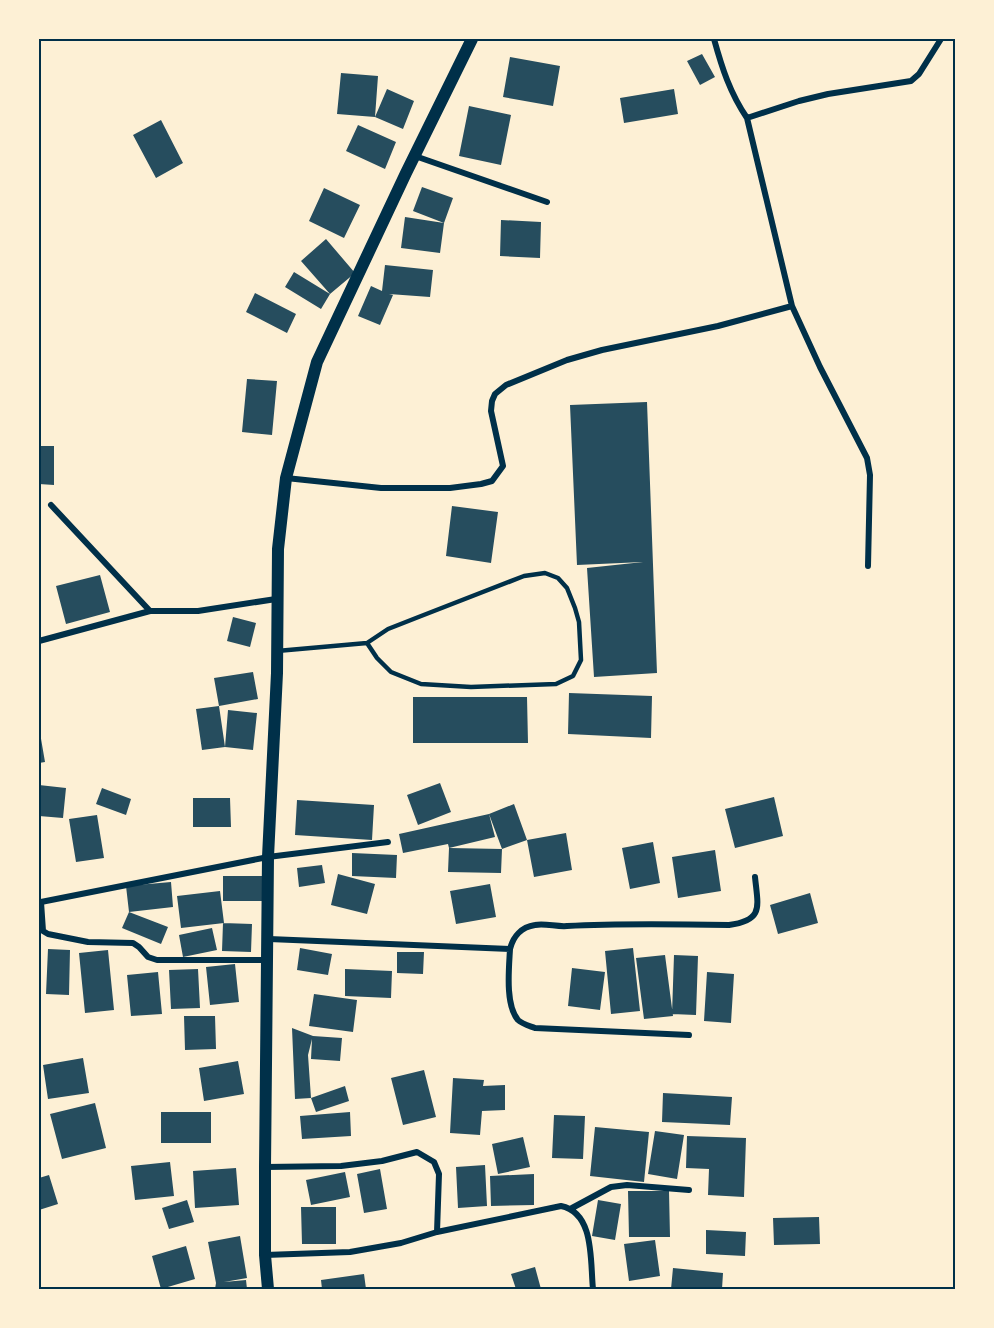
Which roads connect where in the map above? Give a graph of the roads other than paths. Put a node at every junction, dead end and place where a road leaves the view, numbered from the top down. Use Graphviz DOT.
graph roads {
  1 [pos="472,39"];
  2 [pos="714,39"];
  3 [pos="941,39"];
  4 [pos="747,118"];
  5 [pos="415,156"];
  6 [pos="547,202"];
  7 [pos="792,306"];
  8 [pos="286,478"];
  9 [pos="51,505"];
  10 [pos="868,566"];
  11 [pos="276,599"];
  12 [pos="150,611"];
  13 [pos="39,641"];
  14 [pos="367,643"];
  15 [pos="278,651"];
  16 [pos="388,842"];
  17 [pos="268,857"];
  18 [pos="755,877"];
  19 [pos="40,902"];
  20 [pos="269,939"];
  21 [pos="510,949"];
  22 [pos="268,960"];
  23 [pos="689,1035"];
  24 [pos="265,1167"];
  25 [pos="689,1190"];
  26 [pos="572,1208"];
  27 [pos="437,1232"];
  28 [pos="266,1255"];
  29 [pos="268,1289"];
  30 [pos="593,1289"];
  1 -- 5 [label="main road"];
  2 -- 4 [label="street"];
  3 -- 4 [label="street"];
  4 -- 7 [label="street"];
  5 -- 6 [label="street"];
  5 -- 8 [label="main road"];
  7 -- 8 [label="street"];
  7 -- 10 [label="street"];
  8 -- 11 [label="main road"];
  9 -- 12 [label="street"];
  11 -- 12 [label="street"];
  11 -- 15 [label="main road"];
  12 -- 13 [label="street"];
  14 -- 14 [label="lane"];
  14 -- 15 [label="lane"];
  15 -- 17 [label="main road"];
  16 -- 17 [label="street"];
  17 -- 19 [label="street"];
  17 -- 20 [label="main road"];
  18 -- 21 [label="street"];
  19 -- 22 [label="street"];
  20 -- 21 [label="street"];
  20 -- 22 [label="main road"];
  21 -- 23 [label="street"];
  22 -- 24 [label="main road"];
  24 -- 27 [label="street"];
  24 -- 28 [label="main road"];
  25 -- 26 [label="street"];
  26 -- 27 [label="street"];
  26 -- 30 [label="street"];
  27 -- 28 [label="street"];
  28 -- 29 [label="main road"];
}
